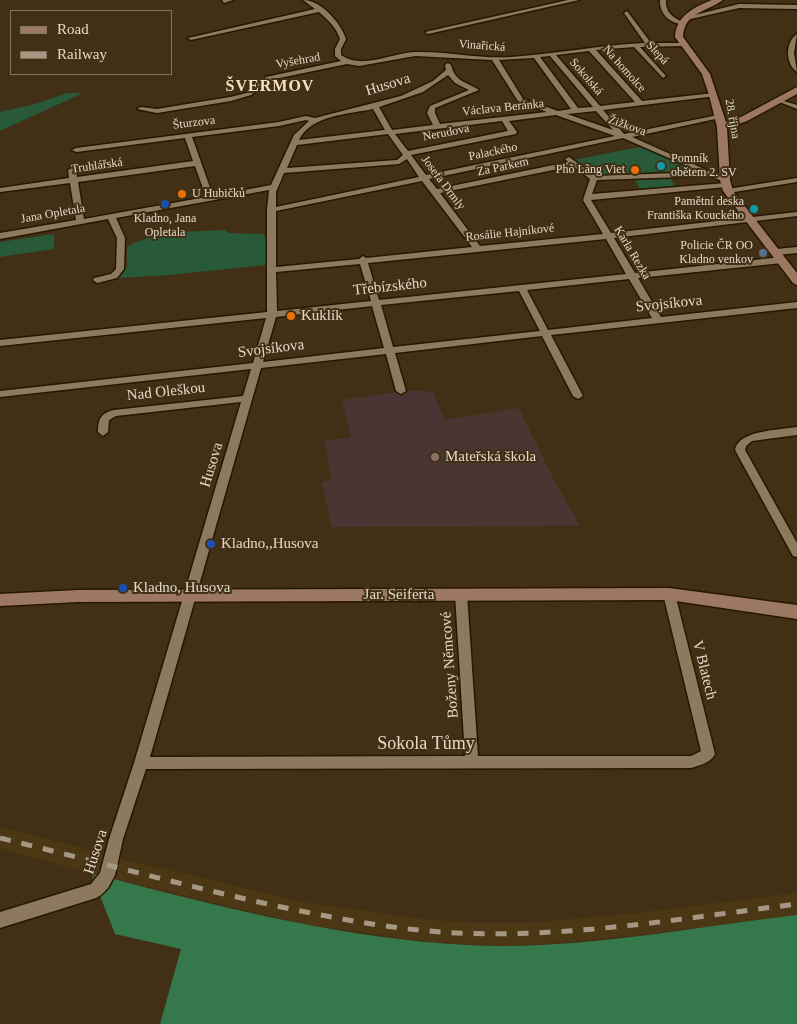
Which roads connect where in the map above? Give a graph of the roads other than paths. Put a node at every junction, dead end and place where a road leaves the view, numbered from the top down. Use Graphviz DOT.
graph roads {
  1 [pos="306,0"];
  2 [pos="576,0"];
  3 [pos="663,0"];
  4 [pos="719,0"];
  5 [pos="797,7"];
  6 [pos="320,10"];
  7 [pos="627,13"];
  8 [pos="247,18"];
  9 [pos="683,21"];
  10 [pos="254,24"];
  11 [pos="428,32"];
  12 [pos="797,36"];
  13 [pos="191,38"];
  14 [pos="684,44"];
  15 [pos="649,45"];
  16 [pos="635,46"];
  17 [pos="591,49"];
  18 [pos="429,54"];
  19 [pos="552,55"];
  20 [pos="536,58"];
  21 [pos="495,59"];
  22 [pos="347,62"];
  23 [pos="797,70"];
  24 [pos="448,72"];
  25 [pos="663,76"];
  26 [pos="797,90"];
  27 [pos="714,95"];
  28 [pos="778,100"];
  29 [pos="640,104"];
  30 [pos="375,106"];
  31 [pos="797,107"];
  32 [pos="598,108"];
  33 [pos="141,109"];
  34 [pos="576,111"];
  35 [pos="558,113"];
  36 [pos="720,116"];
  37 [pos="504,119"];
  38 [pos="315,120"];
  39 [pos="438,127"];
  40 [pos="722,127"];
  41 [pos="390,132"];
  42 [pos="188,135"];
  43 [pos="622,136"];
  44 [pos="294,143"];
  45 [pos="76,150"];
  46 [pos="557,150"];
  47 [pos="408,154"];
  48 [pos="197,163"];
  49 [pos="574,163"];
  50 [pos="72,170"];
  51 [pos="281,171"];
  52 [pos="709,174"];
  53 [pos="425,178"];
  54 [pos="594,178"];
  55 [pos="797,180"];
  56 [pos="72,181"];
  57 [pos="726,186"];
  58 [pos="274,187"];
  59 [pos="0,190"];
  60 [pos="436,192"];
  61 [pos="587,197"];
  62 [pos="210,198"];
  63 [pos="272,210"];
  64 [pos="797,214"];
  65 [pos="111,216"];
  66 [pos="752,220"];
  67 [pos="80,221"];
  68 [pos="0,236"];
  69 [pos="607,236"];
  70 [pos="477,248"];
  71 [pos="797,250"];
  72 [pos="780,256"];
  73 [pos="364,259"];
  74 [pos="272,270"];
  75 [pos="632,277"];
  76 [pos="97,280"];
  77 [pos="797,281"];
  78 [pos="522,288"];
  79 [pos="376,303"];
  80 [pos="797,305"];
  81 [pos="272,314"];
  82 [pos="658,320"];
  83 [pos="545,333"];
  84 [pos="0,344"];
  85 [pos="390,350"];
  86 [pos="257,366"];
  87 [pos="401,391"];
  88 [pos="0,394"];
  89 [pos="578,396"];
  90 [pos="247,399"];
  91 [pos="797,431"];
  92 [pos="103,432"];
  93 [pos="797,553"];
  94 [pos="461,594"];
  95 [pos="669,594"];
  96 [pos="188,597"];
  97 [pos="0,600"];
  98 [pos="797,612"];
  99 [pos="708,754"];
  100 [pos="142,763"];
  101 [pos="472,763"];
  102 [pos="0,920"];
  1 -- 6 [label="street"];
  2 -- 11 [label="street"];
  3 -- 9 [label="street"];
  4 -- 9 [label="street"];
  5 -- 9 [label="street"];
  6 -- 10 [label="street"];
  6 -- 22 [label="street"];
  7 -- 15 [label="street"];
  8 -- 10 [label="street"];
  9 -- 14 [label="street, 28. října"];
  10 -- 13 [label="street"];
  12 -- 23 [label="street"];
  14 -- 15 [label="street, Vinařická"];
  14 -- 27 [label="street, 28. října"];
  15 -- 16 [label="street, Vinařická"];
  16 -- 17 [label="street, Vinařická"];
  16 -- 25 [label="street, Slepá"];
  17 -- 19 [label="street, Vinařická"];
  17 -- 29 [label="street, Na homolce"];
  18 -- 21 [label="street, Vinařická"];
  18 -- 22 [label="street, Vinařická"];
  18 -- 24 [label="street"];
  19 -- 20 [label="street, Vinařická"];
  19 -- 32 [label="street, Sokolská"];
  20 -- 21 [label="street, Vinařická"];
  20 -- 34 [label="street"];
  21 -- 35 [label="street, Žižkova"];
  22 -- 33 [label="street, Vyšehrad"];
  24 -- 30 [label="street, Husova"];
  24 -- 39 [label="street"];
  26 -- 28 [label="street"];
  27 -- 29 [label="street, Václava Beránka"];
  27 -- 36 [label="street, 28. října"];
  28 -- 31 [label="street"];
  28 -- 40 [label="street"];
  29 -- 32 [label="street, Václava Beránka"];
  30 -- 38 [label="street, Husova"];
  30 -- 41 [label="street, Josefa Drmly"];
  32 -- 34 [label="street, Václava Beránka"];
  32 -- 43 [label="street, Sokolská"];
  34 -- 35 [label="street, Václava Beránka"];
  35 -- 37 [label="street, Václava Beránka"];
  35 -- 43 [label="street, Žižkova"];
  36 -- 40 [label="street, 28. října"];
  36 -- 43 [label="street, Palackého"];
  37 -- 39 [label="street, Václava Beránka"];
  37 -- 47 [label="street, Nerudova"];
  38 -- 42 [label="street, Šturzova"];
  38 -- 44 [label="street, Husova"];
  39 -- 41 [label="street, Václava Beránka"];
  40 -- 57 [label="street, 28. října"];
  41 -- 44 [label="street, Václava Beránka"];
  41 -- 47 [label="street, Josefa Drmly"];
  42 -- 45 [label="street, Šturzova"];
  42 -- 48 [label="street"];
  43 -- 46 [label="street, Palackého"];
  43 -- 52 [label="street, Žižkova"];
  44 -- 51 [label="street, Husova"];
  46 -- 49 [label="street"];
  46 -- 53 [label="street, Palackého"];
  47 -- 51 [label="street, Nerudova"];
  47 -- 53 [label="street, Josefa Drmly"];
  48 -- 56 [label="street, Truhlářská"];
  48 -- 62 [label="street"];
  49 -- 54 [label="street"];
  49 -- 60 [label="street, Za Parkem"];
  50 -- 56 [label="street"];
  51 -- 58 [label="street, Husova"];
  52 -- 54 [label="street"];
  52 -- 57 [label="street, Žižkova"];
  53 -- 60 [label="street, Josefa Drmly"];
  53 -- 63 [label="street, Palackého"];
  54 -- 61 [label="street"];
  55 -- 57 [label="street"];
  56 -- 59 [label="street, Truhlářská"];
  56 -- 67 [label="street"];
  57 -- 61 [label="street"];
  57 -- 66 [label="street"];
  58 -- 62 [label="street, Jana Opletala"];
  58 -- 63 [label="street, Husova"];
  60 -- 70 [label="street, Josefa Drmly"];
  61 -- 69 [label="street, Karla Rezka"];
  62 -- 65 [label="street, Jana Opletala"];
  63 -- 74 [label="street, Husova"];
  64 -- 66 [label="street, Rosálie Hajníkové"];
  65 -- 67 [label="street, Jana Opletala"];
  65 -- 76 [label="street"];
  66 -- 69 [label="street, Rosálie Hajníkové"];
  66 -- 72 [label="street"];
  67 -- 68 [label="street, Jana Opletala"];
  69 -- 70 [label="street, Rosálie Hajníkové"];
  69 -- 75 [label="street, Karla Rezka"];
  70 -- 73 [label="street, Rosálie Hajníkové"];
  71 -- 72 [label="street, Třebízského"];
  72 -- 75 [label="street, Třebízského"];
  72 -- 77 [label="street"];
  73 -- 74 [label="street, Rosálie Hajníkové"];
  73 -- 79 [label="street"];
  74 -- 81 [label="street, Husova"];
  75 -- 78 [label="street, Třebízského"];
  75 -- 82 [label="street, Karla Rezka"];
  78 -- 79 [label="street, Třebízského"];
  78 -- 83 [label="street"];
  79 -- 81 [label="street, Třebízského"];
  79 -- 85 [label="street"];
  80 -- 82 [label="street, Svojsíkova"];
  81 -- 84 [label="street, Třebízského"];
  81 -- 86 [label="street, Husova"];
  82 -- 83 [label="street, Svojsíkova"];
  83 -- 85 [label="street, Svojsíkova"];
  83 -- 89 [label="street"];
  85 -- 86 [label="street, Svojsíkova"];
  85 -- 87 [label="street"];
  86 -- 88 [label="street, Svojsíkova"];
  86 -- 90 [label="street, Husova"];
  90 -- 92 [label="street, Nad Oleškou"];
  90 -- 96 [label="street, Husova"];
  91 -- 93 [label="street"];
  94 -- 95 [label="street, Jar. Seiferta"];
  94 -- 96 [label="street, Jar. Seiferta"];
  94 -- 101 [label="street, Boženy Němcové"];
  95 -- 98 [label="street, Jar. Seiferta"];
  95 -- 99 [label="street, V Blatech"];
  96 -- 97 [label="street, Jar. Seiferta"];
  96 -- 100 [label="street, Husova"];
  99 -- 101 [label="street, Sokola Tůmy"];
  100 -- 101 [label="street, Sokola Tůmy"];
  100 -- 102 [label="street, Husova"];
}
